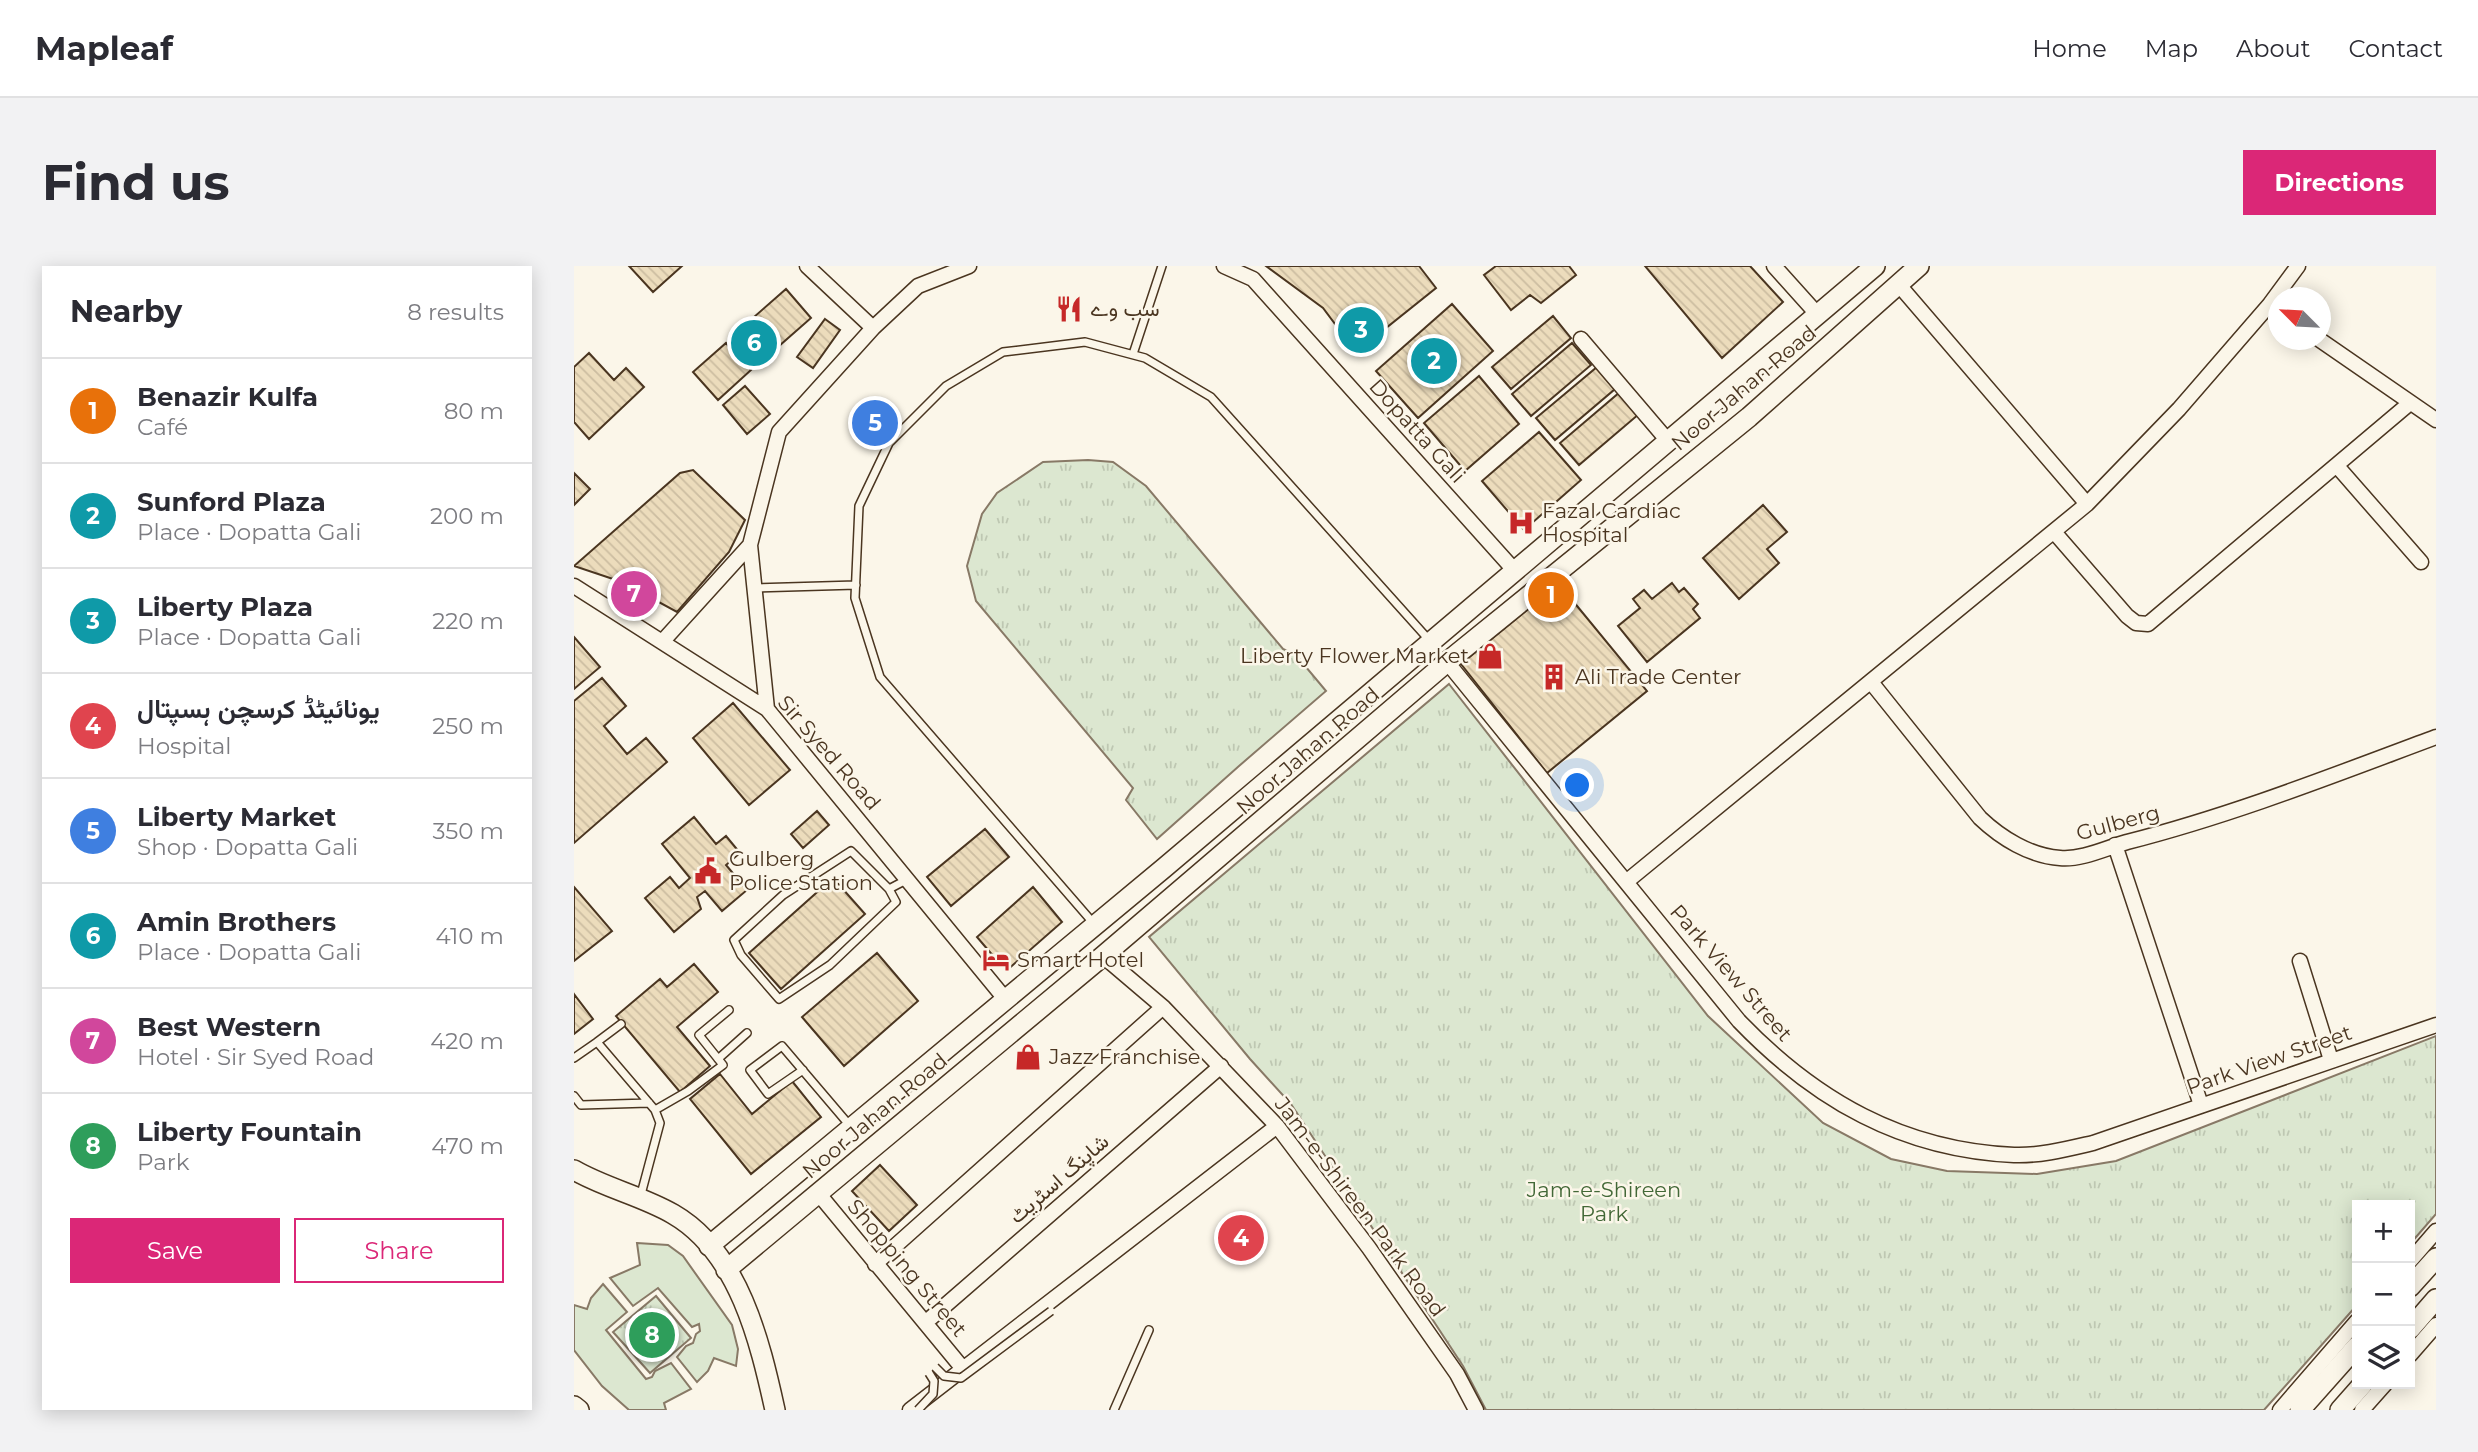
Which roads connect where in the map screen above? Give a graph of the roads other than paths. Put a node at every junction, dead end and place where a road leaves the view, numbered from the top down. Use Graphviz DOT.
graph roads {
  1 [pos="807,266"];
  2 [pos="969,266"];
  3 [pos="1163,266"];
  4 [pos="1224,266"];
  5 [pos="1774,266"];
  6 [pos="1875,266"];
  7 [pos="1919,266"];
  8 [pos="2298,266"];
  9 [pos="1899,285"];
  10 [pos="2286,287"];
  11 [pos="2268,313"];
  12 [pos="1818,315"];
  13 [pos="873,328"];
  14 [pos="1581,339"];
  15 [pos="2331,348"];
  16 [pos="1133,354"];
  17 [pos="2410,403"];
  18 [pos="2436,421"];
  19 [pos="1668,441"];
  20 [pos="2337,466"];
  21 [pos="2087,504"];
  22 [pos="2054,533"];
  23 [pos="750,545"];
  24 [pos="2421,562"];
  25 [pos="1515,571"];
  26 [pos="856,585"];
  27 [pos="574,586"];
  28 [pos="754,588"];
  29 [pos="662,642"];
  30 [pos="1431,643"];
  31 [pos="1447,662"];
  32 [pos="1871,682"];
  33 [pos="767,709"];
  34 [pos="2436,737"];
  35 [pos="2115,845"];
  36 [pos="909,878"];
  37 [pos="1626,882"];
  38 [pos="889,890"];
  39 [pos="1095,925"];
  40 [pos="1103,956"];
  41 [pos="2300,961"];
  42 [pos="1006,1000"];
  43 [pos="1163,1007"];
  44 [pos="729,1010"];
  45 [pos="621,1024"];
  46 [pos="2436,1025"];
  47 [pos="747,1033"];
  48 [pos="597,1041"];
  49 [pos="574,1058"];
  50 [pos="718,1059"];
  51 [pos="2332,1060"];
  52 [pos="1221,1066"];
  53 [pos="803,1070"];
  54 [pos="574,1096"];
  55 [pos="649,1103"];
  56 [pos="2201,1105"];
  57 [pos="655,1110"];
  58 [pos="1277,1126"];
  59 [pos="851,1128"];
  60 [pos="574,1170"];
  61 [pos="818,1193"];
  62 [pos="639,1199"];
  63 [pos="2436,1231"];
  64 [pos="709,1246"];
  65 [pos="2415,1255"];
  66 [pos="2436,1258"];
  67 [pos="875,1264"];
  68 [pos="726,1270"];
  69 [pos="2415,1281"];
  70 [pos="1070,1288"];
  71 [pos="2436,1299"];
  72 [pos="925,1324"];
  73 [pos="2436,1325"];
  74 [pos="2353,1326"];
  75 [pos="2413,1326"];
  76 [pos="1149,1329"];
  77 [pos="2415,1349"];
  78 [pos="2352,1352"];
  79 [pos="964,1370"];
  80 [pos="2358,1389"];
  81 [pos="2381,1389"];
  82 [pos="574,1406"];
  83 [pos="579,1410"];
  84 [pos="775,1410"];
  85 [pos="910,1410"];
  86 [pos="918,1410"];
  87 [pos="1114,1410"];
  88 [pos="1476,1410"];
  89 [pos="2280,1410"];
  90 [pos="2300,1410"];
  91 [pos="2340,1410"];
  92 [pos="2362,1410"];
  1 -- 13 [label="street"];
  2 -- 13 [label="street"];
  3 -- 16 [label="lane"];
  4 -- 25 [label="street, Dopatta Gali"];
  5 -- 12 [label="street"];
  6 -- 12 [label="street, Noor Jahan Road"];
  7 -- 9 [label="street, Noor Jahan Road"];
  8 -- 10 [label="street"];
  9 -- 21 [label="street"];
  9 -- 31 [label="street, Noor Jahan Road"];
  11 -- 21 [label="street"];
  12 -- 19 [label="street, Noor Jahan Road"];
  13 -- 23 [label="street"];
  14 -- 19 [label="street"];
  15 -- 17 [label="street"];
  16 -- 26 [label="lane"];
  16 -- 30 [label="lane"];
  17 -- 18 [label="street"];
  17 -- 20 [label="street"];
  19 -- 25 [label="street, Noor Jahan Road"];
  20 -- 22 [label="street"];
  20 -- 24 [label="street"];
  21 -- 22 [label="street"];
  22 -- 32 [label="street"];
  23 -- 28 [label="street"];
  23 -- 29 [label="street"];
  25 -- 30 [label="street, Noor Jahan Road"];
  26 -- 28 [label="lane"];
  26 -- 39 [label="lane"];
  27 -- 29 [label="street, Sir Syed Road"];
  28 -- 33 [label="street"];
  29 -- 33 [label="street, Sir Syed Road"];
  30 -- 39 [label="street, Noor Jahan Road"];
  31 -- 37 [label="street, Park View Street"];
  31 -- 40 [label="street, Noor Jahan Road"];
  32 -- 35 [label="street, Gulberg"];
  32 -- 37 [label="street"];
  33 -- 36 [label="street, Sir Syed Road"];
  34 -- 35 [label="street, Gulberg"];
  35 -- 56 [label="street"];
  36 -- 38 [label="lane"];
  36 -- 42 [label="street, Sir Syed Road"];
  37 -- 56 [label="street, Park View Street"];
  38 -- 38 [label="lane"];
  39 -- 42 [label="street, Noor Jahan Road"];
  40 -- 43 [label="street, Jam-e-Shireen Park Road"];
  40 -- 61 [label="street, Noor Jahan Road"];
  41 -- 51 [label="street"];
  42 -- 59 [label="street, Noor Jahan Road"];
  43 -- 52 [label="street, Jam-e-Shireen Park Road"];
  43 -- 67 [label="street"];
  44 -- 50 [label="lane"];
  45 -- 48 [label="lane"];
  46 -- 51 [label="street, Park View Street"];
  47 -- 50 [label="lane"];
  48 -- 49 [label="lane"];
  48 -- 55 [label="lane"];
  50 -- 57 [label="lane"];
  51 -- 56 [label="street, Park View Street"];
  52 -- 58 [label="street, Jam-e-Shireen Park Road"];
  52 -- 72 [label="street, شاپنگ اسٹریٹ"];
  53 -- 53 [label="lane"];
  53 -- 59 [label="lane"];
  54 -- 55 [label="lane"];
  55 -- 57 [label="lane"];
  57 -- 62 [label="lane"];
  58 -- 70 [label="street"];
  58 -- 88 [label="street, Jam-e-Shireen Park Road"];
  59 -- 64 [label="street, Noor Jahan Road"];
  60 -- 62 [label="street"];
  61 -- 67 [label="street, Shopping Street"];
  61 -- 68 [label="street, Noor Jahan Road"];
  62 -- 64 [label="street"];
  63 -- 65 [label="street"];
  64 -- 68 [label="street"];
  66 -- 69 [label="street"];
  67 -- 72 [label="street, Shopping Street"];
  68 -- 84 [label="street"];
  70 -- 79 [label="street"];
  70 -- 86 [label="lane, bridge"];
  71 -- 75 [label="street"];
  72 -- 79 [label="street, Shopping Street"];
  73 -- 77 [label="street"];
  74 -- 89 [label="street"];
  76 -- 87 [label="lane"];
  78 -- 90 [label="street"];
  79 -- 85 [label="street"];
  80 -- 91 [label="street"];
  81 -- 92 [label="street"];
  82 -- 83 [label="street"];
}
